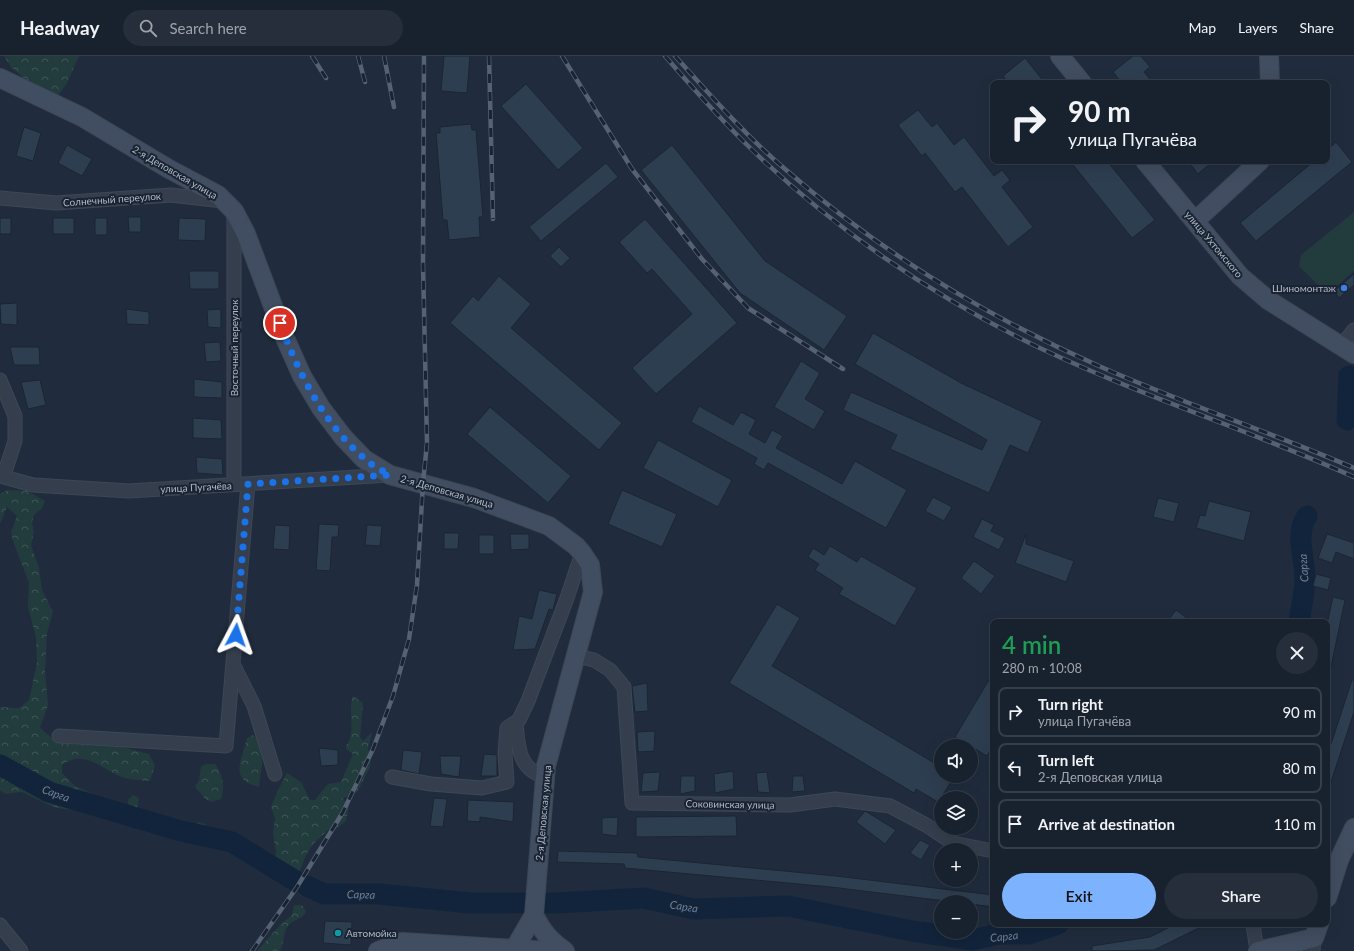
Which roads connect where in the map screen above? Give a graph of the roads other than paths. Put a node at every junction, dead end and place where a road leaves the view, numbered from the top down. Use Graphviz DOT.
graph roads {
  1 [pos="1060,56"];
  2 [pos="1269,56"];
  3 [pos="0,78"];
  4 [pos="1080,80"];
  5 [pos="1270,80"];
  6 [pos="1148,164"];
  7 [pos="1257,164"];
  8 [pos="0,198"];
  9 [pos="229,206"];
  10 [pos="1195,221"];
  11 [pos="1354,330"];
  12 [pos="1348,350"];
  13 [pos="0,380"];
  14 [pos="2,475"];
  15 [pos="390,475"];
  16 [pos="234,484"];
  17 [pos="248,484"];
  18 [pos="582,554"];
  19 [pos="576,656"];
  20 [pos="233,664"];
  21 [pos="516,722"];
  22 [pos="59,736"];
  23 [pos="275,774"];
  24 [pos="392,777"];
  25 [pos="545,777"];
  26 [pos="1354,828"];
  27 [pos="990,850"];
  28 [pos="1330,888"];
  29 [pos="534,915"];
  30 [pos="0,925"];
  31 [pos="1253,927"];
  32 [pos="1315,938"];
  33 [pos="515,948"];
  34 [pos="21,951"];
  35 [pos="378,951"];
  36 [pos="548,951"];
  37 [pos="565,951"];
  38 [pos="1257,951"];
  1 -- 4 [label="street"];
  2 -- 5 [label="street"];
  3 -- 9 [label="street, 2-я Деповская улица"];
  6 -- 10 [label="street, улица Ухтомского"];
  7 -- 10 [label="street"];
  8 -- 9 [label="street, Солнечный переулок"];
  9 -- 15 [label="street, 2-я Деповская улица"];
  9 -- 16 [label="street, Восточный переулок"];
  10 -- 12 [label="street, улица Ухтомского"];
  11 -- 12 [label="street"];
  13 -- 14 [label="street"];
  14 -- 16 [label="street, улица Пугачёва"];
  15 -- 17 [label="street, улица Пугачёва"];
  15 -- 18 [label="street, 2-я Деповская улица"];
  16 -- 17 [label="street, улица Пугачёва"];
  17 -- 20 [label="street"];
  18 -- 19 [label="street, 2-я Деповская улица"];
  18 -- 21 [label="street"];
  19 -- 25 [label="street, 2-я Деповская улица"];
  19 -- 27 [label="street, Соковинская улица"];
  20 -- 22 [label="street"];
  20 -- 23 [label="street"];
  21 -- 24 [label="street"];
  21 -- 25 [label="street"];
  25 -- 29 [label="street, 2-я Деповская улица"];
  26 -- 28 [label="street"];
  29 -- 33 [label="street"];
  29 -- 37 [label="street"];
  30 -- 34 [label="street"];
  31 -- 38 [label="street"];
  32 -- 38 [label="street"];
  33 -- 35 [label="street"];
  33 -- 36 [label="street"];
}
